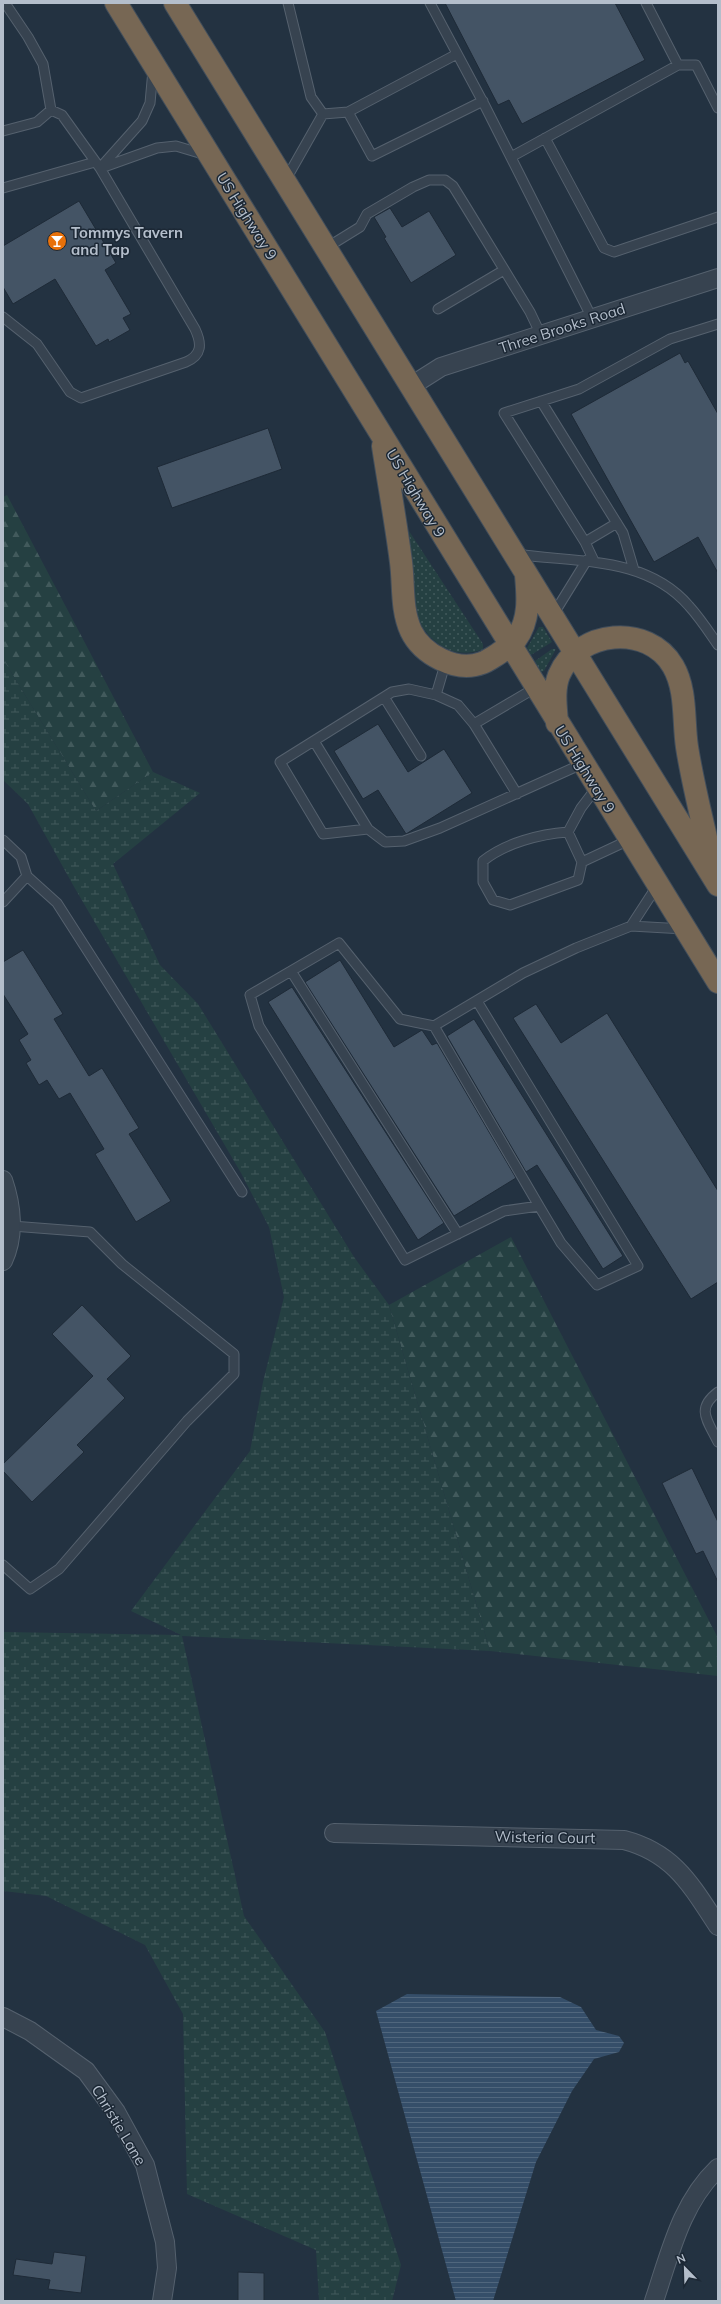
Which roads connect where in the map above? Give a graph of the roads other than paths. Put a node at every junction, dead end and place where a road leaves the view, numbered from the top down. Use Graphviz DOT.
graph roads {
  1 [pos="5,3"];
  2 [pos="116,3"];
  3 [pos="175,3"];
  4 [pos="288,3"];
  5 [pos="430,3"];
  6 [pos="646,3"];
  7 [pos="457,54"];
  8 [pos="153,65"];
  9 [pos="678,65"];
  10 [pos="483,101"];
  11 [pos="718,108"];
  12 [pos="51,110"];
  13 [pos="348,112"];
  14 [pos="323,114"];
  15 [pos="3,132"];
  16 [pos="545,138"];
  17 [pos="211,157"];
  18 [pos="511,157"];
  19 [pos="98,165"];
  20 [pos="284,183"];
  21 [pos="3,188"];
  22 [pos="718,217"];
  23 [pos="326,249"];
  24 [pos="504,270"];
  25 [pos="718,278"];
  26 [pos="438,309"];
  27 [pos="3,317"];
  28 [pos="592,318"];
  29 [pos="718,324"];
  30 [pos="541,335"];
  31 [pos="411,386"];
  32 [pos="541,402"];
  33 [pos="381,436"];
  34 [pos="617,523"];
  35 [pos="585,542"];
  36 [pos="514,553"];
  37 [pos="591,560"];
  38 [pos="634,570"];
  39 [pos="526,573"];
  40 [pos="553,616"];
  41 [pos="718,645"];
  42 [pos="510,646"];
  43 [pos="574,652"];
  44 [pos="446,661"];
  45 [pos="535,688"];
  46 [pos="436,695"];
  47 [pos="384,697"];
  48 [pos="474,724"];
  49 [pos="557,724"];
  50 [pos="314,741"];
  51 [pos="421,756"];
  52 [pos="582,764"];
  53 [pos="597,786"];
  54 [pos="517,794"];
  55 [pos="368,829"];
  56 [pos="568,832"];
  57 [pos="3,840"];
  58 [pos="629,840"];
  59 [pos="582,862"];
  60 [pos="27,876"];
  61 [pos="717,883"];
  62 [pos="657,886"];
  63 [pos="3,902"];
  64 [pos="631,926"];
  65 [pos="685,929"];
  66 [pos="291,971"];
  67 [pos="718,982"];
  68 [pos="478,1001"];
  69 [pos="434,1026"];
  70 [pos="3,1180"];
  71 [pos="242,1192"];
  72 [pos="539,1206"];
  73 [pos="12,1226"];
  74 [pos="458,1234"];
  75 [pos="3,1261"];
  76 [pos="718,1392"];
  77 [pos="718,1442"];
  78 [pos="3,1565"];
  79 [pos="334,1833"];
  80 [pos="718,1926"];
  81 [pos="3,2017"];
  82 [pos="718,2168"];
  83 [pos="162,2301"];
  84 [pos="654,2301"];
  1 -- 12 [label="lane"];
  2 -- 8 [label="highway, US Highway 9"];
  3 -- 20 [label="highway"];
  4 -- 14 [label="lane"];
  5 -- 7 [label="lane"];
  6 -- 9 [label="lane"];
  7 -- 10 [label="lane"];
  7 -- 13 [label="lane"];
  8 -- 17 [label="highway, US Highway 9"];
  8 -- 19 [label="lane"];
  9 -- 11 [label="lane"];
  9 -- 16 [label="lane"];
  10 -- 13 [label="lane"];
  10 -- 18 [label="lane"];
  12 -- 15 [label="lane"];
  12 -- 19 [label="lane"];
  13 -- 14 [label="lane"];
  14 -- 20 [label="lane"];
  16 -- 18 [label="lane"];
  16 -- 22 [label="lane"];
  17 -- 19 [label="lane"];
  17 -- 33 [label="highway, US Highway 9"];
  18 -- 28 [label="lane"];
  19 -- 21 [label="lane"];
  19 -- 27 [label="lane"];
  20 -- 23 [label="highway"];
  23 -- 24 [label="lane"];
  23 -- 31 [label="highway"];
  24 -- 26 [label="lane"];
  24 -- 30 [label="lane"];
  25 -- 28 [label="street, Three Brooks Road"];
  28 -- 30 [label="street, Three Brooks Road"];
  29 -- 32 [label="lane"];
  30 -- 31 [label="street, Three Brooks Road"];
  31 -- 36 [label="highway"];
  32 -- 34 [label="lane"];
  32 -- 35 [label="lane"];
  33 -- 42 [label="highway, US Highway 9"];
  33 -- 44 [label="highway"];
  34 -- 35 [label="lane"];
  34 -- 38 [label="lane"];
  35 -- 37 [label="lane"];
  36 -- 37 [label="lane"];
  36 -- 39 [label="highway"];
  37 -- 38 [label="lane"];
  37 -- 40 [label="lane"];
  38 -- 41 [label="lane"];
  39 -- 40 [label="highway"];
  39 -- 42 [label="highway"];
  40 -- 43 [label="highway"];
  42 -- 44 [label="highway"];
  42 -- 45 [label="highway, US Highway 9"];
  43 -- 49 [label="highway"];
  43 -- 61 [label="highway"];
  43 -- 61 [label="highway"];
  44 -- 46 [label="lane"];
  45 -- 48 [label="lane"];
  45 -- 49 [label="highway, US Highway 9"];
  46 -- 47 [label="lane"];
  46 -- 48 [label="lane"];
  47 -- 50 [label="lane"];
  47 -- 51 [label="lane"];
  48 -- 54 [label="lane"];
  49 -- 52 [label="highway, US Highway 9"];
  50 -- 55 [label="lane"];
  50 -- 55 [label="lane"];
  52 -- 53 [label="highway, US Highway 9"];
  52 -- 54 [label="lane"];
  53 -- 56 [label="lane"];
  53 -- 58 [label="highway, US Highway 9"];
  54 -- 55 [label="lane"];
  56 -- 59 [label="lane"];
  56 -- 59 [label="lane"];
  57 -- 60 [label="lane"];
  58 -- 59 [label="lane"];
  58 -- 62 [label="highway, US Highway 9"];
  60 -- 63 [label="lane"];
  60 -- 71 [label="lane"];
  62 -- 64 [label="lane"];
  62 -- 65 [label="highway, US Highway 9"];
  64 -- 65 [label="lane"];
  64 -- 68 [label="lane"];
  65 -- 67 [label="highway, US Highway 9"];
  66 -- 69 [label="lane"];
  66 -- 74 [label="lane"];
  66 -- 74 [label="lane"];
  68 -- 69 [label="lane"];
  68 -- 72 [label="lane"];
  69 -- 72 [label="lane"];
  70 -- 73 [label="street"];
  72 -- 74 [label="lane"];
  73 -- 75 [label="street"];
  73 -- 78 [label="lane"];
  76 -- 77 [label="lane"];
  79 -- 80 [label="street, Wisteria Court"];
  81 -- 83 [label="street, Christie Lane"];
  82 -- 84 [label="street"];
}
